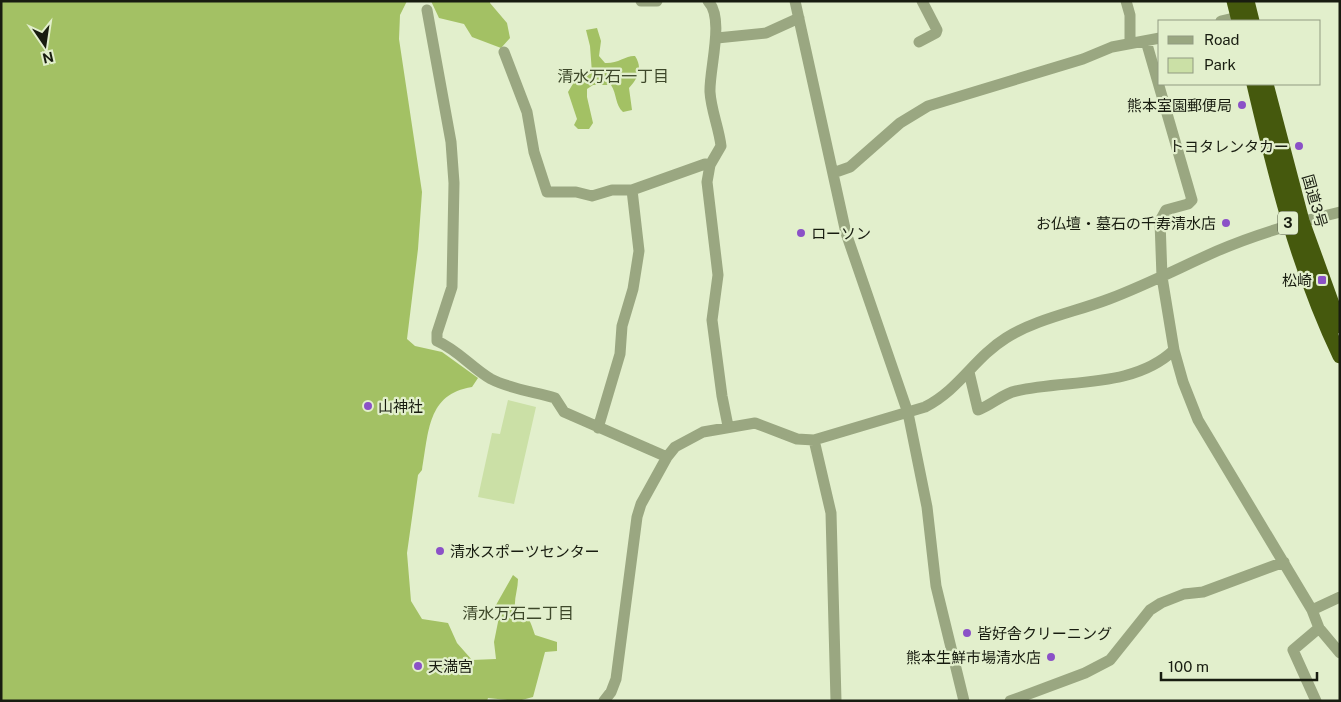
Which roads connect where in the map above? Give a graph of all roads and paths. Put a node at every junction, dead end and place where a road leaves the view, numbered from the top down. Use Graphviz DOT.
graph roads {
  1 [pos="642,1"];
  2 [pos="657,1"];
  3 [pos="708,1"];
  4 [pos="795,1"];
  5 [pos="922,1"];
  6 [pos="1126,1"];
  7 [pos="1234,1"];
  8 [pos="1247,1"];
  9 [pos="427,10"];
  10 [pos="799,18"];
  11 [pos="1243,20"];
  12 [pos="717,38"];
  13 [pos="1158,38"];
  14 [pos="1146,41"];
  15 [pos="919,42"];
  16 [pos="1130,43"];
  17 [pos="504,52"];
  18 [pos="1158,82"];
  19 [pos="1159,85"];
  20 [pos="1254,85"];
  21 [pos="1266,85"];
  22 [pos="710,165"];
  23 [pos="833,173"];
  24 [pos="632,190"];
  25 [pos="1340,212"];
  26 [pos="1295,223"];
  27 [pos="1162,277"];
  28 [pos="1340,326"];
  29 [pos="1174,350"];
  30 [pos="1340,356"];
  31 [pos="969,372"];
  32 [pos="908,413"];
  33 [pos="728,426"];
  34 [pos="598,428"];
  35 [pos="814,440"];
  36 [pos="667,457"];
  37 [pos="1284,562"];
  38 [pos="1340,597"];
  39 [pos="1312,610"];
  40 [pos="1319,628"];
  41 [pos="1340,653"];
  42 [pos="604,701"];
  43 [pos="836,701"];
  44 [pos="964,701"];
  45 [pos="1010,701"];
  46 [pos="1316,701"];
  1 -- 2 [label="street"];
  3 -- 12 [label="street"];
  4 -- 10 [label="street"];
  5 -- 15 [label="street"];
  6 -- 16 [label="street"];
  7 -- 11 [label="highway"];
  8 -- 11 [label="highway"];
  9 -- 34 [label="street"];
  10 -- 12 [label="street"];
  10 -- 23 [label="street"];
  12 -- 22 [label="street"];
  13 -- 14 [label="street"];
  14 -- 16 [label="street"];
  14 -- 18 [label="street"];
  16 -- 23 [label="street"];
  17 -- 24 [label="street"];
  19 -- 27 [label="street"];
  20 -- 26 [label="highway, 国道3号 / 3"];
  21 -- 26 [label="highway, 国道3号 / 3"];
  22 -- 24 [label="street"];
  22 -- 33 [label="street"];
  23 -- 32 [label="street"];
  24 -- 34 [label="street"];
  25 -- 26 [label="street"];
  26 -- 27 [label="street"];
  26 -- 28 [label="highway, 国道3号 / 3"];
  26 -- 30 [label="highway, 国道3号 / 3"];
  27 -- 29 [label="street"];
  27 -- 31 [label="street"];
  29 -- 31 [label="street"];
  29 -- 37 [label="street"];
  31 -- 32 [label="street"];
  32 -- 35 [label="street"];
  32 -- 44 [label="street"];
  33 -- 35 [label="street"];
  33 -- 36 [label="street"];
  34 -- 36 [label="street"];
  35 -- 43 [label="street"];
  36 -- 42 [label="street"];
  37 -- 39 [label="street"];
  37 -- 45 [label="street"];
  38 -- 39 [label="street"];
  39 -- 40 [label="street"];
  40 -- 41 [label="street"];
  40 -- 46 [label="street"];
}
